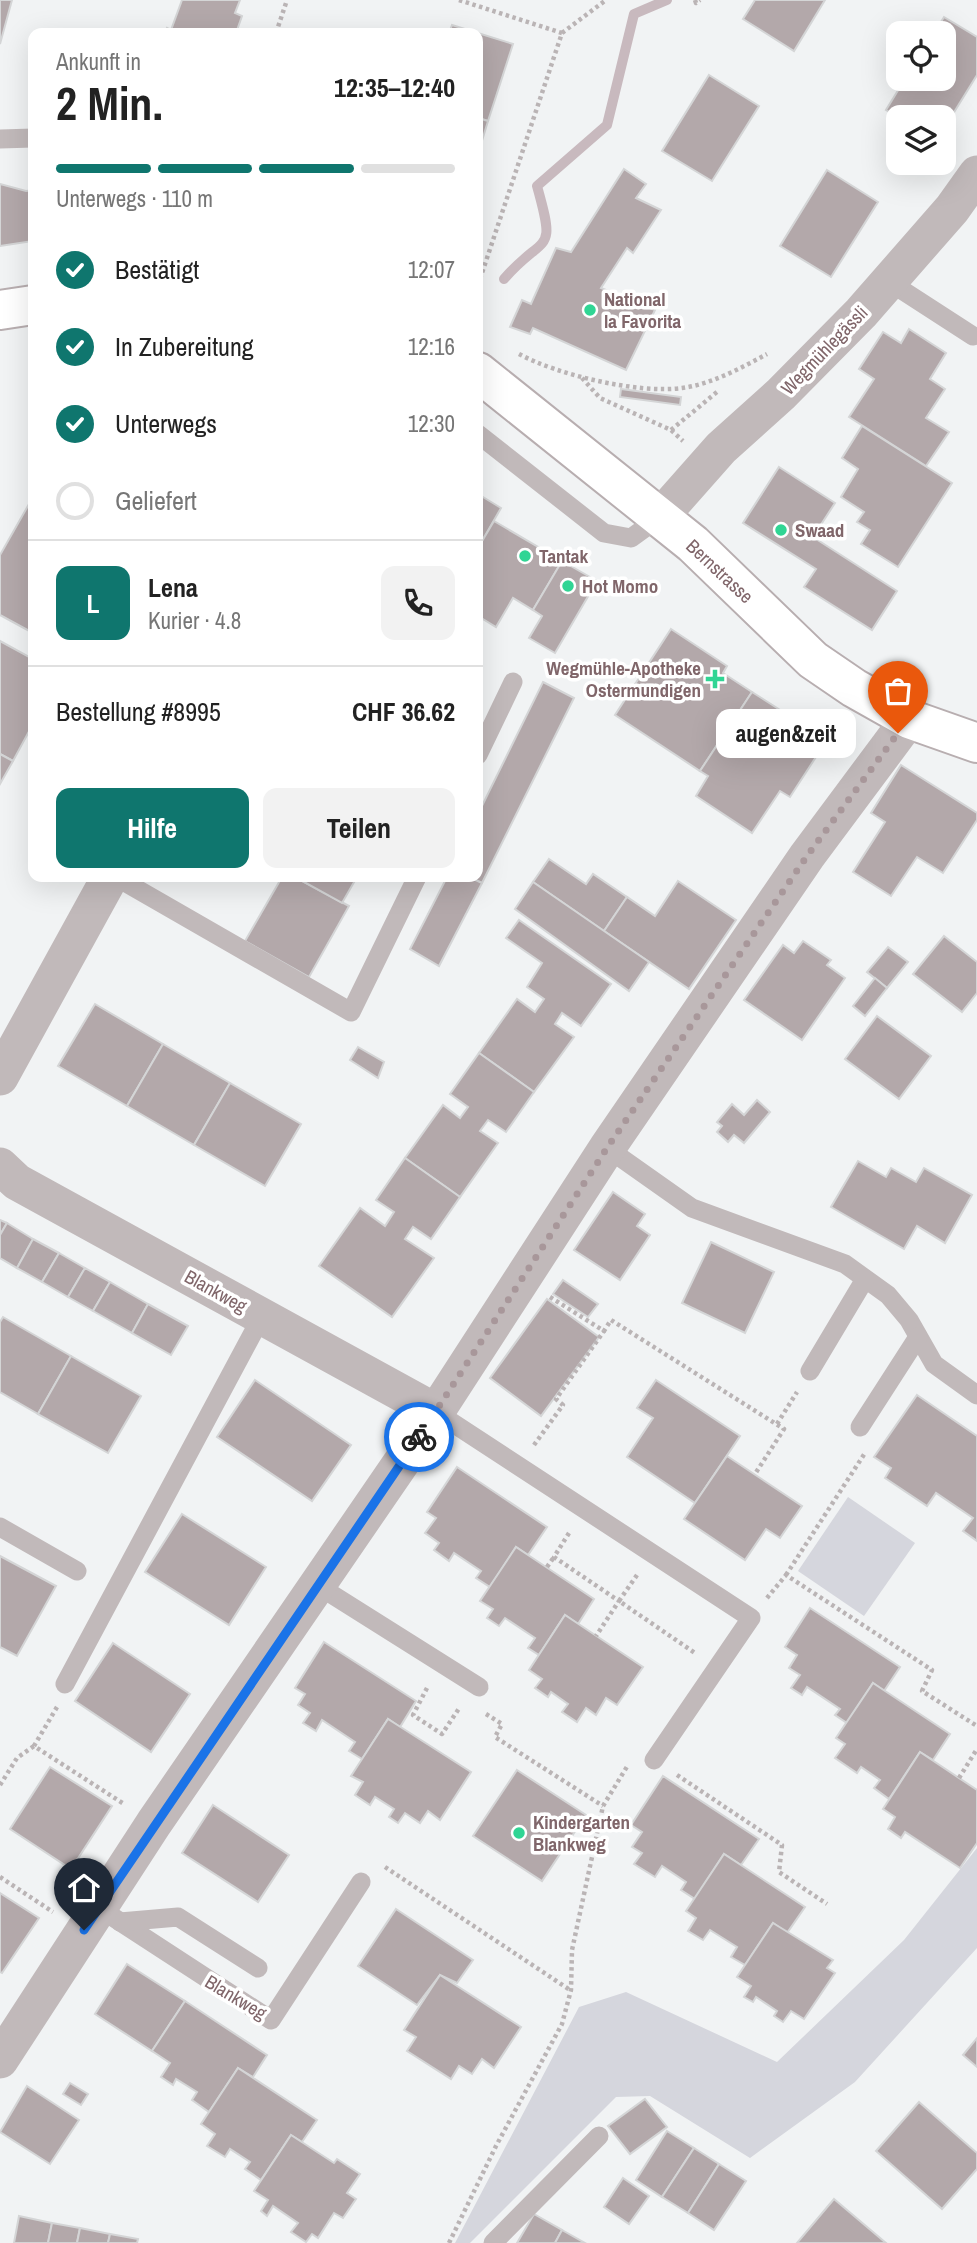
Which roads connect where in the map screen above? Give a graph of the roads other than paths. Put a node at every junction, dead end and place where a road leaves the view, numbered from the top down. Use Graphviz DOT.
graph roads {
  1 [pos="28,138"];
  2 [pos="0,139"];
  3 [pos="977,174"];
  4 [pos="888,281"];
  5 [pos="28,306"];
  6 [pos="0,310"];
  7 [pos="973,336"];
  8 [pos="483,376"];
  9 [pos="483,438"];
  10 [pos="660,517"];
  11 [pos="513,682"];
  12 [pos="909,719"];
  13 [pos="977,743"];
  14 [pos="483,745"];
  15 [pos="107,882"];
  16 [pos="126,882"];
  17 [pos="416,882"];
  18 [pos="9,1040"];
  19 [pos="0,1077"];
  20 [pos="607,1148"];
  21 [pos="0,1166"];
  22 [pos="865,1279"];
  23 [pos="262,1316"];
  24 [pos="918,1337"];
  25 [pos="810,1371"];
  26 [pos="977,1395"];
  27 [pos="436,1412"];
  28 [pos="860,1427"];
  29 [pos="0,1527"];
  30 [pos="77,1571"];
  31 [pos="317,1584"];
  32 [pos="65,1684"];
  33 [pos="479,1687"];
  34 [pos="654,1760"];
  35 [pos="361,1882"];
  36 [pos="109,1915"];
  37 [pos="257,1968"];
  38 [pos="0,2060"];
  39 [pos="599,2136"];
  40 [pos="493,2243"];
  1 -- 2 [label="lane"];
  3 -- 4 [label="street, Wegmühlegässli"];
  4 -- 7 [label="lane"];
  4 -- 10 [label="street, Wegmühlegässli"];
  5 -- 6 [label="main road"];
  8 -- 10 [label="main road, Bernstrasse"];
  9 -- 10 [label="lane"];
  10 -- 12 [label="main road, Bernstrasse"];
  11 -- 14 [label="lane"];
  12 -- 13 [label="main road, Bernstrasse"];
  12 -- 20 [label="street"];
  15 -- 18 [label="street"];
  16 -- 17 [label="lane"];
  18 -- 19 [label="street"];
  20 -- 22 [label="lane"];
  20 -- 27 [label="street"];
  21 -- 23 [label="street, Blankweg"];
  22 -- 24 [label="lane"];
  22 -- 25 [label="lane"];
  23 -- 27 [label="street, Blankweg"];
  23 -- 32 [label="lane"];
  24 -- 26 [label="lane"];
  24 -- 28 [label="lane"];
  27 -- 31 [label="street"];
  27 -- 34 [label="lane"];
  29 -- 30 [label="lane"];
  31 -- 33 [label="lane"];
  31 -- 36 [label="street"];
  35 -- 36 [label="lane, Blankweg"];
  36 -- 37 [label="lane"];
  36 -- 38 [label="street"];
  39 -- 40 [label="lane"];
}
